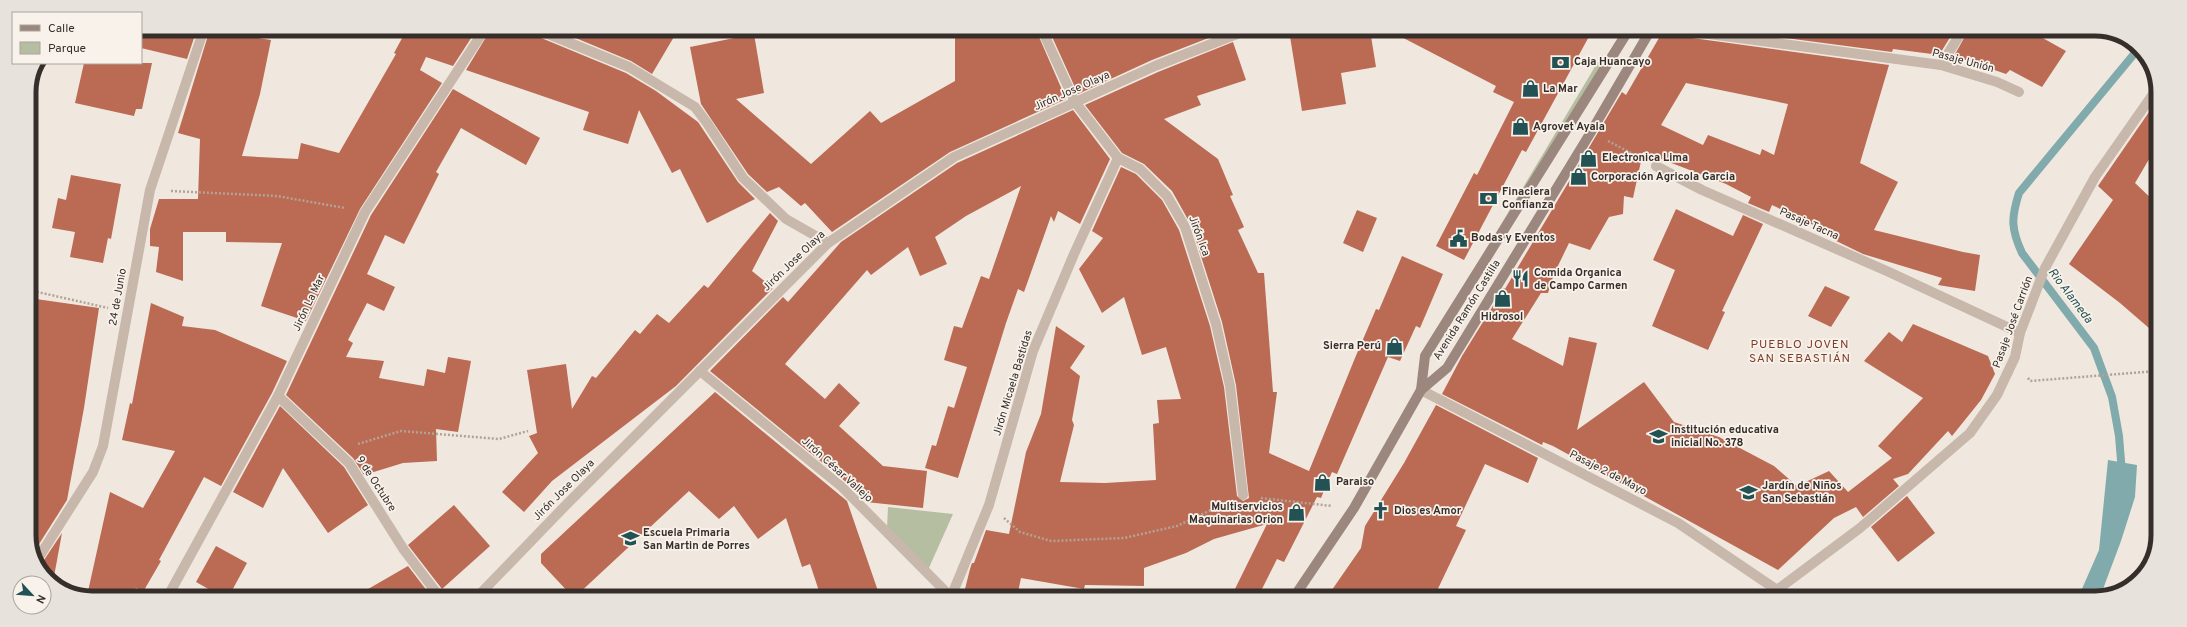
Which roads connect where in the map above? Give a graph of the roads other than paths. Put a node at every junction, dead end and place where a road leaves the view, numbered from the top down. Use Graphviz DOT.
graph roads {
  1 [pos="202,36"];
  2 [pos="480,36"];
  3 [pos="551,36"];
  4 [pos="1045,36"];
  5 [pos="1232,36"];
  6 [pos="1625,36"];
  7 [pos="1647,36"];
  8 [pos="1724,36"];
  9 [pos="1959,36"];
  10 [pos="1941,65"];
  11 [pos="2019,92"];
  12 [pos="2151,97"];
  13 [pos="1075,102"];
  14 [pos="1118,158"];
  15 [pos="1656,166"];
  16 [pos="828,243"];
  17 [pos="2020,333"];
  18 [pos="700,371"];
  19 [pos="1421,390"];
  20 [pos="278,396"];
  21 [pos="1243,495"];
  22 [pos="40,556"];
  23 [pos="171,591"];
  24 [pos="435,591"];
  25 [pos="483,591"];
  26 [pos="945,591"];
  27 [pos="953,591"];
  28 [pos="1298,591"];
  29 [pos="1771,591"];
  30 [pos="1779,591"];
  1 -- 22 [label="street, 24 de Junio"];
  2 -- 20 [label="street, Jirón La Mar"];
  3 -- 16 [label="street"];
  4 -- 13 [label="street, Jirón Ica"];
  5 -- 13 [label="street, Jirón Jose Olaya"];
  6 -- 19 [label="street, Avenida Ramón Castilla"];
  7 -- 19 [label="street, Avenida Ramón Castilla"];
  8 -- 10 [label="street, Pasaje Unión"];
  9 -- 10 [label="street"];
  10 -- 11 [label="street, Pasaje Unión"];
  12 -- 17 [label="street, Pasaje José Carrión"];
  13 -- 14 [label="street, Jirón Ica"];
  13 -- 16 [label="street, Jirón Jose Olaya"];
  14 -- 21 [label="street, Jirón Ica"];
  14 -- 27 [label="street, Jirón Micaela Bastidas"];
  15 -- 17 [label="street, Pasaje Tacna"];
  16 -- 18 [label="street, Jirón Jose Olaya"];
  17 -- 30 [label="street, Pasaje José Carrión"];
  18 -- 25 [label="street, Jirón Jose Olaya"];
  18 -- 26 [label="street, Jirón César Vallejo"];
  19 -- 28 [label="street, Avenida Ramón Castilla"];
  19 -- 29 [label="street, Pasaje 2 de Mayo"];
  20 -- 23 [label="street, Jirón La Mar"];
  20 -- 24 [label="street, 9 de Octubre"];
}
